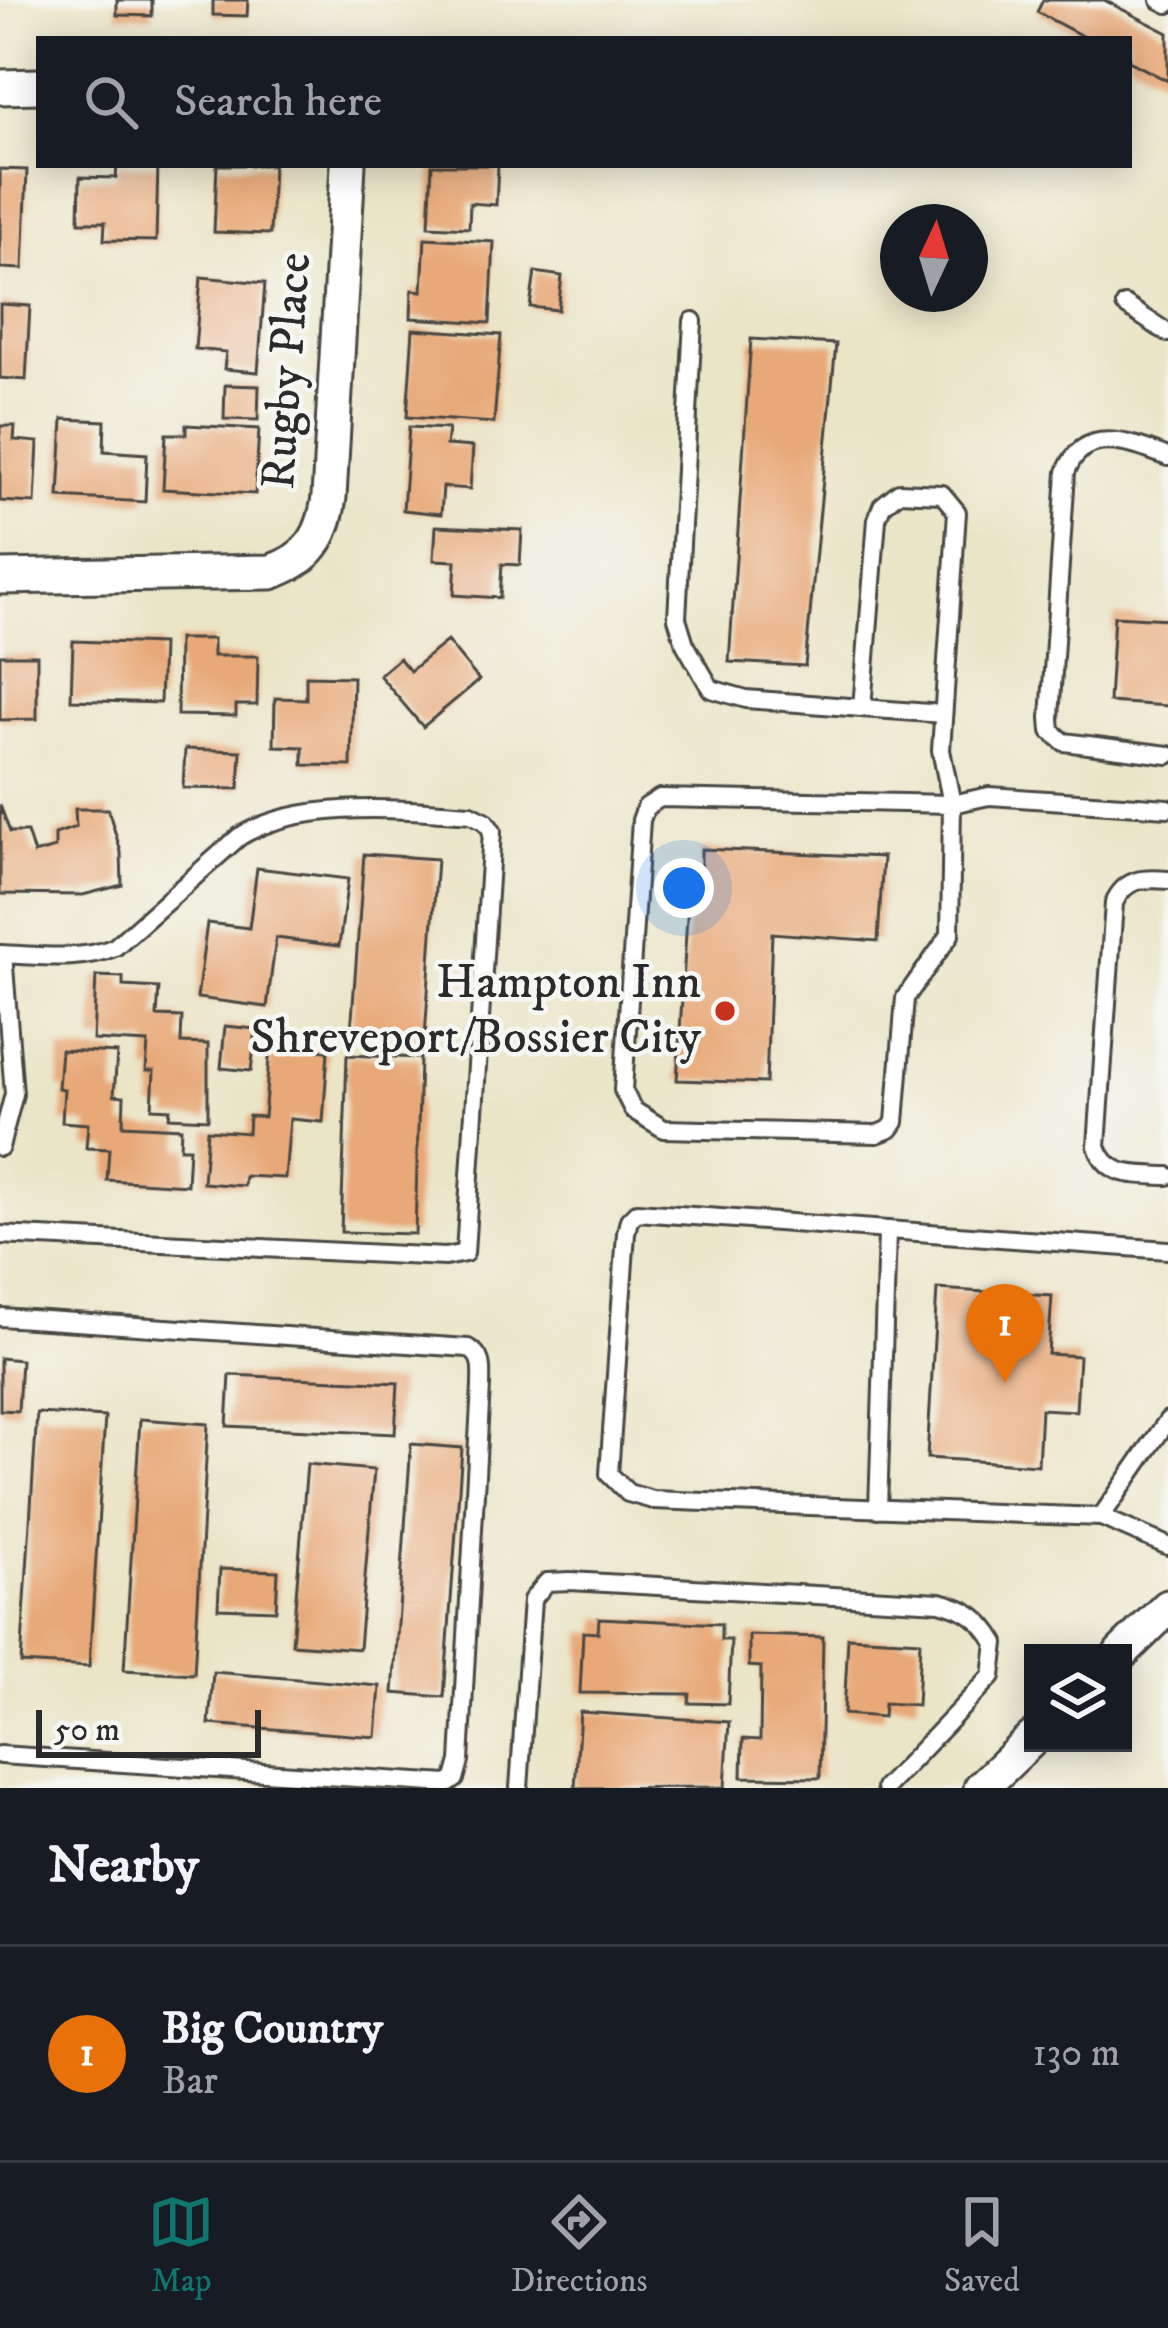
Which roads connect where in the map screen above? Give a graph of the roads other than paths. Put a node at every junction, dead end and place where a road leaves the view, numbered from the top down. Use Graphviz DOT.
graph roads {
  1 [pos="36,86"];
  2 [pos="0,87"];
  3 [pos="348,168"];
  4 [pos="1125,305"];
  5 [pos="693,321"];
  6 [pos="1168,333"];
  7 [pos="1168,458"];
  8 [pos="0,577"];
  9 [pos="862,708"];
  10 [pos="943,714"];
  11 [pos="1168,755"];
  12 [pos="952,804"];
  13 [pos="1168,808"];
  14 [pos="1168,880"];
  15 [pos="2,954"];
  16 [pos="0,1147"];
  17 [pos="1168,1176"];
  18 [pos="887,1233"];
  19 [pos="0,1235"];
  20 [pos="1168,1250"];
  21 [pos="0,1317"];
  22 [pos="1168,1420"];
  23 [pos="878,1509"];
  24 [pos="1101,1517"];
  25 [pos="1168,1546"];
  26 [pos="1168,1606"];
  27 [pos="1130,1644"];
  28 [pos="1024,1747"];
  29 [pos="0,1755"];
  30 [pos="519,1788"];
  31 [pos="884,1788"];
  32 [pos="982,1788"];
  1 -- 2 [label="street"];
  3 -- 8 [label="street, Rugby Place"];
  4 -- 6 [label="lane"];
  5 -- 9 [label="lane"];
  7 -- 11 [label="lane"];
  9 -- 10 [label="lane"];
  9 -- 10 [label="lane"];
  10 -- 12 [label="lane"];
  12 -- 12 [label="lane"];
  12 -- 13 [label="lane"];
  14 -- 17 [label="lane"];
  15 -- 16 [label="lane"];
  15 -- 19 [label="lane"];
  18 -- 20 [label="lane"];
  18 -- 23 [label="lane"];
  18 -- 23 [label="lane"];
  21 -- 29 [label="lane"];
  22 -- 24 [label="lane"];
  23 -- 24 [label="lane"];
  24 -- 25 [label="lane"];
  26 -- 27 [label="street"];
  28 -- 32 [label="street"];
  30 -- 31 [label="lane"];
}
